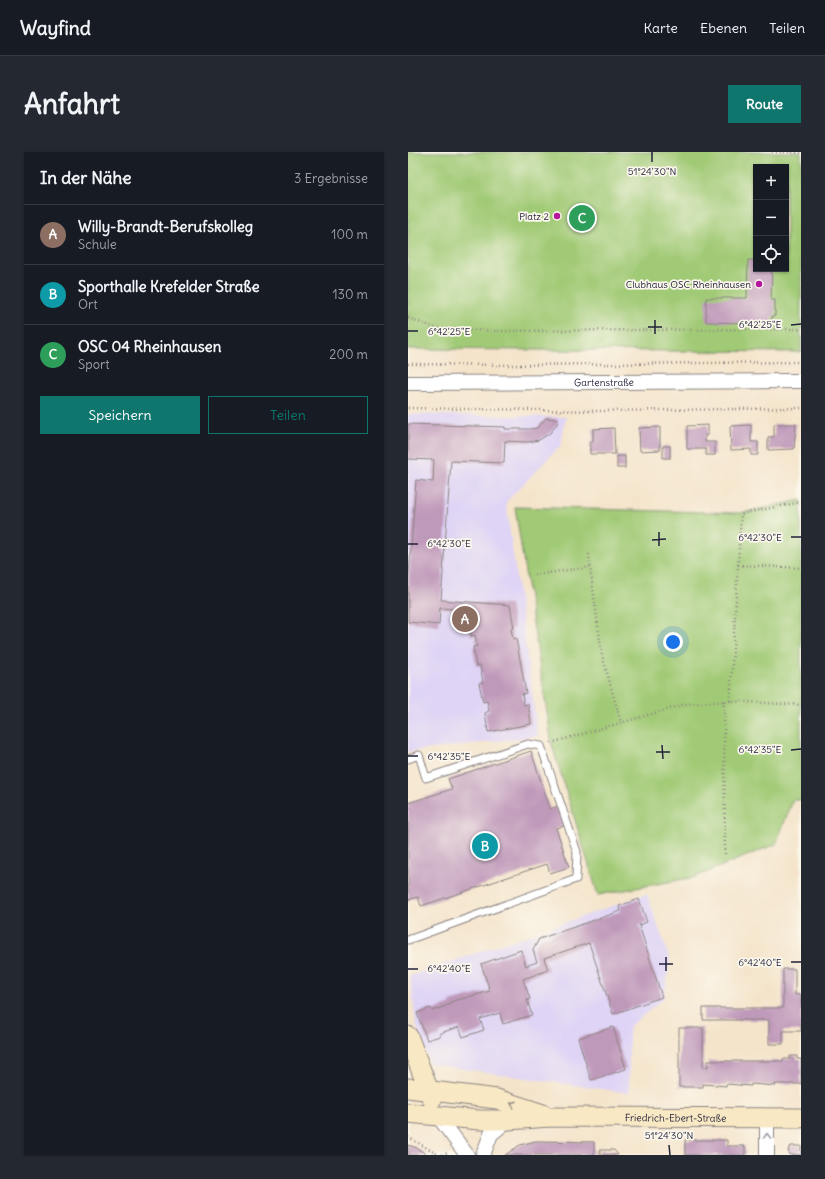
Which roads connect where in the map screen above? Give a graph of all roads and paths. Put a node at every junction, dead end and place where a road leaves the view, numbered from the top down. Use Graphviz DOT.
graph roads {
  1 [pos="772,152"];
  2 [pos="801,153"];
  3 [pos="408,318"];
  4 [pos="801,327"];
  5 [pos="801,362"];
  6 [pos="408,364"];
  7 [pos="801,381"];
  8 [pos="408,383"];
  9 [pos="408,408"];
  10 [pos="801,408"];
  11 [pos="801,502"];
  12 [pos="589,554"];
  13 [pos="738,565"];
  14 [pos="590,567"];
  15 [pos="801,568"];
  16 [pos="534,575"];
  17 [pos="730,701"];
  18 [pos="724,702"];
  19 [pos="801,704"];
  20 [pos="621,724"];
  21 [pos="541,746"];
  22 [pos="408,758"];
  23 [pos="726,855"];
  24 [pos="408,940"];
  25 [pos="408,1036"];
  26 [pos="408,1088"];
  27 [pos="429,1090"];
  28 [pos="408,1113"];
  29 [pos="438,1116"];
  30 [pos="550,1117"];
  31 [pos="766,1118"];
  32 [pos="801,1118"];
  33 [pos="508,1120"];
  34 [pos="408,1137"];
  35 [pos="439,1155"];
  36 [pos="466,1155"];
  37 [pos="483,1155"];
  38 [pos="767,1155"];
  1 -- 2 [label="path"];
  3 -- 4 [label="path"];
  5 -- 6 [label="path"];
  7 -- 8 [label="street, Gartenstraße"];
  9 -- 10 [label="path"];
  11 -- 13 [label="path"];
  12 -- 14 [label="path"];
  13 -- 15 [label="path"];
  13 -- 17 [label="path"];
  14 -- 16 [label="path"];
  14 -- 20 [label="path"];
  17 -- 18 [label="path"];
  17 -- 19 [label="path"];
  18 -- 20 [label="path"];
  18 -- 23 [label="path"];
  20 -- 21 [label="path"];
  21 -- 22 [label="lane"];
  21 -- 24 [label="lane"];
  25 -- 27 [label="main road"];
  26 -- 27 [label="main road, Friedrich-Ebert-Straße"];
  27 -- 29 [label="main road"];
  30 -- 27 [label="main road, Friedrich-Ebert-Straße, one-way"];
  28 -- 29 [label="main road, Friedrich-Ebert-Straße"];
  29 -- 33 [label="main road, Friedrich-Ebert-Straße"];
  29 -- 36 [label="street"];
  30 -- 31 [label="main road, Friedrich-Ebert-Straße"];
  30 -- 33 [label="main road, Friedrich-Ebert-Straße"];
  31 -- 32 [label="main road, Friedrich-Ebert-Straße"];
  38 -- 31 [label="street, one-way"];
  33 -- 37 [label="street"];
  34 -- 35 [label="path"];
}
